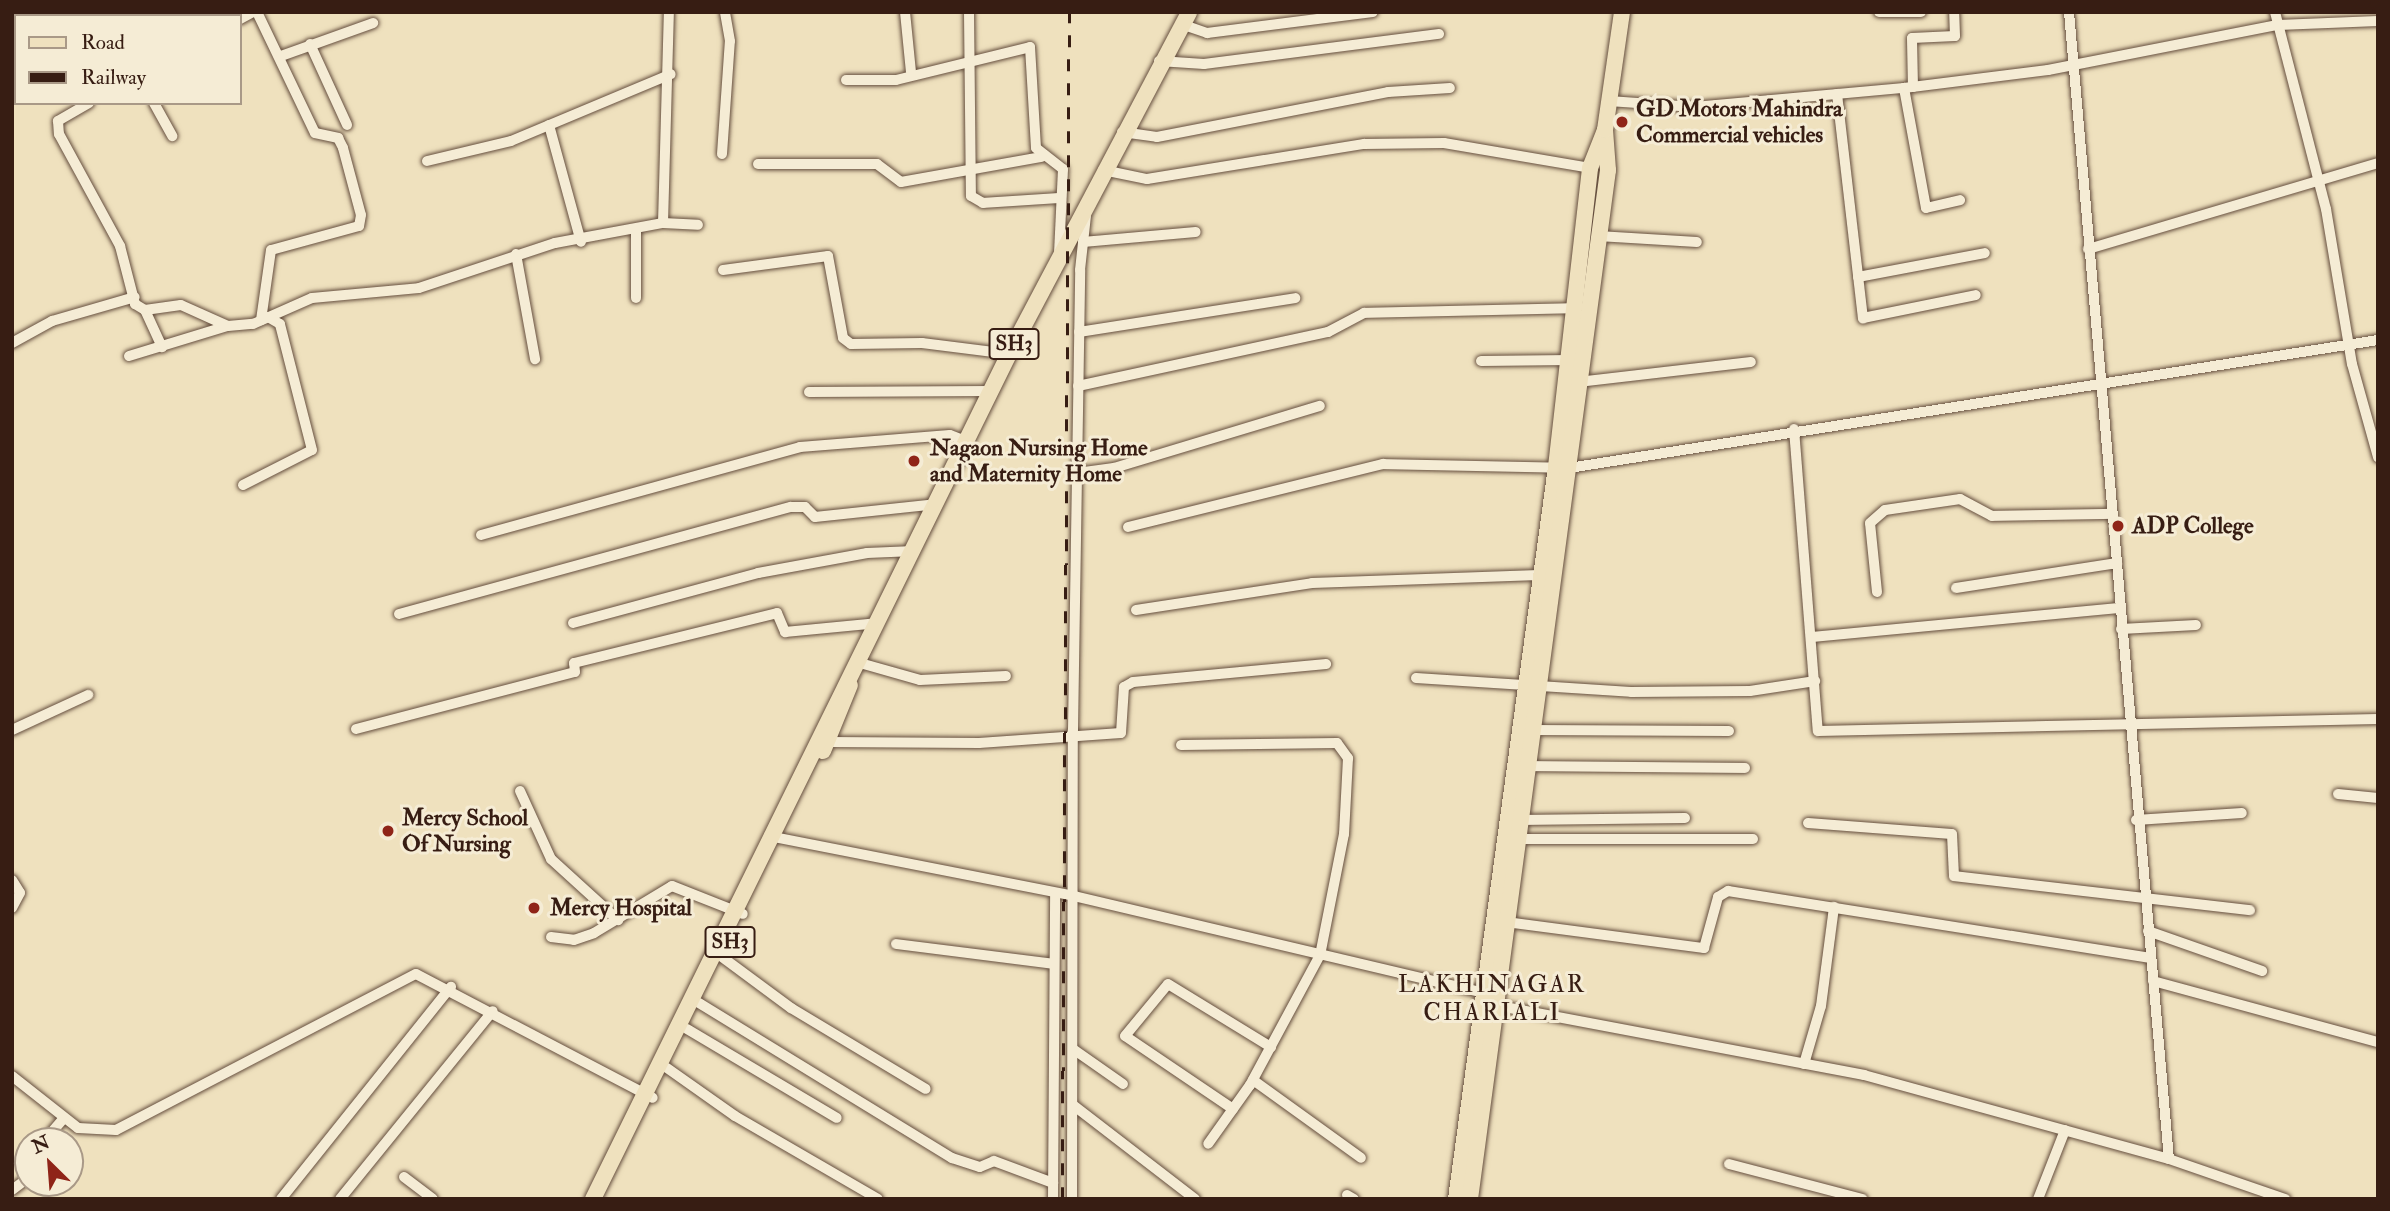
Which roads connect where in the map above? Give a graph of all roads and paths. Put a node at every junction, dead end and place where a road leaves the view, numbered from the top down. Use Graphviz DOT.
graph roads {
  1 [pos="255,12"];
  2 [pos="668,12"];
  3 [pos="725,12"];
  4 [pos="905,12"];
  5 [pos="969,12"];
  6 [pos="1373,12"];
  7 [pos="1622,12"];
  8 [pos="1879,12"];
  9 [pos="1921,12"];
  10 [pos="1954,12"];
  11 [pos="2069,12"];
  12 [pos="2275,12"];
  13 [pos="1185,18"];
  14 [pos="2378,21"];
  15 [pos="373,23"];
  16 [pos="2278,25"];
  17 [pos="1438,34"];
  18 [pos="310,44"];
  19 [pos="281,56"];
  20 [pos="969,59"];
  21 [pos="1158,61"];
  22 [pos="2072,64"];
  23 [pos="911,72"];
  24 [pos="671,74"];
  25 [pos="846,80"];
  26 [pos="1908,87"];
  27 [pos="1450,88"];
  28 [pos="1837,94"];
  29 [pos="1609,101"];
  30 [pos="86,105"];
  31 [pos="155,105"];
  32 [pos="347,125"];
  33 [pos="549,125"];
  34 [pos="1605,130"];
  35 [pos="1121,132"];
  36 [pos="172,136"];
  37 [pos="722,154"];
  38 [pos="1042,157"];
  39 [pos="427,161"];
  40 [pos="2378,163"];
  41 [pos="758,164"];
  42 [pos="1590,167"];
  43 [pos="1103,170"];
  44 [pos="970,172"];
  45 [pos="2318,181"];
  46 [pos="1058,198"];
  47 [pos="1089,199"];
  48 [pos="1960,200"];
  49 [pos="663,223"];
  50 [pos="698,225"];
  51 [pos="636,232"];
  52 [pos="1196,232"];
  53 [pos="1598,236"];
  54 [pos="581,242"];
  55 [pos="1083,242"];
  56 [pos="1697,242"];
  57 [pos="2088,249"];
  58 [pos="1985,253"];
  59 [pos="516,254"];
  60 [pos="1059,254"];
  61 [pos="723,270"];
  62 [pos="1858,277"];
  63 [pos="1976,295"];
  64 [pos="135,297"];
  65 [pos="636,298"];
  66 [pos="1296,298"];
  67 [pos="1580,309"];
  68 [pos="145,310"];
  69 [pos="264,319"];
  70 [pos="228,326"];
  71 [pos="1079,332"];
  72 [pos="2378,340"];
  73 [pos="12,343"];
  74 [pos="2348,345"];
  75 [pos="162,347"];
  76 [pos="1009,354"];
  77 [pos="129,356"];
  78 [pos="535,359"];
  79 [pos="1570,360"];
  80 [pos="1481,361"];
  81 [pos="1751,362"];
  82 [pos="1578,382"];
  83 [pos="2099,382"];
  84 [pos="1078,386"];
  85 [pos="990,391"];
  86 [pos="809,392"];
  87 [pos="1320,406"];
  88 [pos="1794,429"];
  89 [pos="966,441"];
  90 [pos="2378,457"];
  91 [pos="1562,468"];
  92 [pos="1077,473"];
  93 [pos="243,485"];
  94 [pos="937,504"];
  95 [pos="2112,514"];
  96 [pos="1128,527"];
  97 [pos="481,535"];
  98 [pos="915,551"];
  99 [pos="2117,564"];
  100 [pos="1539,575"];
  101 [pos="1956,588"];
  102 [pos="1877,592"];
  103 [pos="2119,608"];
  104 [pos="1136,610"];
  105 [pos="399,614"];
  106 [pos="573,623"];
  107 [pos="879,623"];
  108 [pos="2196,625"];
  109 [pos="2121,629"];
  110 [pos="1812,638"];
  111 [pos="860,663"];
  112 [pos="1326,664"];
  113 [pos="1006,676"];
  114 [pos="1416,678"];
  115 [pos="1815,681"];
  116 [pos="850,682"];
  117 [pos="1530,685"];
  118 [pos="88,695"];
  119 [pos="2378,719"];
  120 [pos="2127,723"];
  121 [pos="356,729"];
  122 [pos="12,730"];
  123 [pos="1531,730"];
  124 [pos="1729,731"];
  125 [pos="1073,734"];
  126 [pos="828,742"];
  127 [pos="1181,745"];
  128 [pos="1525,766"];
  129 [pos="1745,768"];
  130 [pos="520,791"];
  131 [pos="2339,794"];
  132 [pos="2378,798"];
  133 [pos="2242,813"];
  134 [pos="1685,818"];
  135 [pos="1519,820"];
  136 [pos="2136,820"];
  137 [pos="1808,823"];
  138 [pos="774,838"];
  139 [pos="1515,839"];
  140 [pos="1753,839"];
  141 [pos="12,880"];
  142 [pos="2144,895"];
  143 [pos="1055,896"];
  144 [pos="1074,896"];
  145 [pos="1834,907"];
  146 [pos="12,908"];
  147 [pos="2250,910"];
  148 [pos="738,912"];
  149 [pos="618,920"];
  150 [pos="1506,922"];
  151 [pos="2148,931"];
  152 [pos="551,937"];
  153 [pos="896,944"];
  154 [pos="1320,955"];
  155 [pos="722,957"];
  156 [pos="2151,958"];
  157 [pos="1054,964"];
  158 [pos="2262,971"];
  159 [pos="2153,981"];
  160 [pos="450,987"];
  161 [pos="1491,998"];
  162 [pos="699,1003"];
  163 [pos="492,1011"];
  164 [pos="687,1029"];
  165 [pos="2378,1042"];
  166 [pos="1271,1047"];
  167 [pos="1073,1049"];
  168 [pos="1804,1064"];
  169 [pos="667,1068"];
  170 [pos="12,1076"];
  171 [pos="1253,1080"];
  172 [pos="1123,1084"];
  173 [pos="926,1089"];
  174 [pos="648,1096"];
  175 [pos="1073,1105"];
  176 [pos="1233,1109"];
  177 [pos="64,1118"];
  178 [pos="837,1118"];
  179 [pos="56,1127"];
  180 [pos="2064,1130"];
  181 [pos="1209,1144"];
  182 [pos="1361,1158"];
  183 [pos="2169,1159"];
  184 [pos="1729,1164"];
  185 [pos="404,1177"];
  186 [pos="1053,1183"];
  187 [pos="1469,1198"];
  188 [pos="281,1199"];
  189 [pos="340,1199"];
  190 [pos="433,1199"];
  191 [pos="593,1199"];
  192 [pos="603,1199"];
  193 [pos="878,1199"];
  194 [pos="1053,1199"];
  195 [pos="1072,1199"];
  196 [pos="1195,1199"];
  197 [pos="1862,1199"];
  198 [pos="2038,1199"];
  199 [pos="2285,1199"];
  1 -- 19 [label="street"];
  2 -- 24 [label="street"];
  3 -- 37 [label="street"];
  4 -- 23 [label="street"];
  5 -- 20 [label="street"];
  6 -- 13 [label="street"];
  7 -- 29 [label="main road"];
  8 -- 9 [label="street"];
  10 -- 26 [label="street"];
  11 -- 22 [label="street"];
  12 -- 16 [label="street"];
  13 -- 21 [label="main road, SH3"];
  14 -- 16 [label="street"];
  15 -- 18 [label="street"];
  16 -- 22 [label="street"];
  16 -- 45 [label="street"];
  17 -- 21 [label="street"];
  18 -- 19 [label="street"];
  18 -- 32 [label="street"];
  19 -- 69 [label="street"];
  20 -- 23 [label="street"];
  20 -- 38 [label="street"];
  20 -- 44 [label="street"];
  21 -- 35 [label="main road, SH3"];
  22 -- 26 [label="street"];
  22 -- 57 [label="street"];
  23 -- 25 [label="street"];
  24 -- 33 [label="street"];
  24 -- 49 [label="street"];
  26 -- 28 [label="street"];
  26 -- 48 [label="street"];
  27 -- 35 [label="street"];
  28 -- 29 [label="street"];
  28 -- 62 [label="street"];
  29 -- 34 [label="main road"];
  30 -- 64 [label="street"];
  31 -- 36 [label="street"];
  33 -- 39 [label="street"];
  33 -- 54 [label="street"];
  34 -- 42 [label="main road"];
  34 -- 53 [label="main road"];
  35 -- 43 [label="main road, SH3"];
  38 -- 44 [label="street"];
  38 -- 46 [label="street"];
  40 -- 45 [label="street"];
  41 -- 44 [label="street"];
  42 -- 43 [label="street"];
  42 -- 67 [label="main road"];
  43 -- 47 [label="main road, SH3"];
  44 -- 46 [label="street"];
  45 -- 57 [label="street"];
  45 -- 74 [label="street"];
  46 -- 60 [label="street"];
  47 -- 55 [label="street"];
  47 -- 60 [label="main road, SH3"];
  49 -- 50 [label="street"];
  49 -- 51 [label="street"];
  51 -- 54 [label="street"];
  51 -- 65 [label="street"];
  52 -- 55 [label="street"];
  53 -- 56 [label="street"];
  53 -- 67 [label="main road"];
  54 -- 59 [label="street"];
  55 -- 71 [label="street"];
  57 -- 83 [label="street"];
  58 -- 62 [label="street"];
  59 -- 69 [label="street"];
  59 -- 78 [label="street"];
  60 -- 76 [label="main road, SH3"];
  61 -- 76 [label="street"];
  62 -- 63 [label="street"];
  64 -- 68 [label="street"];
  64 -- 73 [label="street"];
  66 -- 71 [label="street"];
  67 -- 79 [label="main road"];
  67 -- 82 [label="main road"];
  67 -- 84 [label="street"];
  68 -- 70 [label="street"];
  68 -- 75 [label="street"];
  69 -- 70 [label="street"];
  69 -- 93 [label="street"];
  70 -- 75 [label="street"];
  71 -- 84 [label="street"];
  72 -- 74 [label="street"];
  74 -- 83 [label="street"];
  74 -- 90 [label="street"];
  75 -- 77 [label="street"];
  76 -- 85 [label="main road, SH3"];
  79 -- 80 [label="street"];
  79 -- 91 [label="main road"];
  81 -- 82 [label="street"];
  82 -- 91 [label="main road"];
  83 -- 88 [label="street"];
  83 -- 95 [label="street"];
  84 -- 92 [label="street"];
  85 -- 86 [label="street"];
  85 -- 89 [label="main road, SH3"];
  87 -- 92 [label="street"];
  88 -- 91 [label="street"];
  88 -- 110 [label="street"];
  89 -- 94 [label="main road, SH3"];
  89 -- 97 [label="street"];
  91 -- 96 [label="street"];
  91 -- 100 [label="main road"];
  91 -- 117 [label="main road"];
  92 -- 125 [label="street"];
  94 -- 98 [label="main road, SH3"];
  94 -- 105 [label="street"];
  95 -- 99 [label="street"];
  95 -- 102 [label="street"];
  98 -- 106 [label="street"];
  98 -- 107 [label="main road, SH3"];
  99 -- 101 [label="street"];
  99 -- 103 [label="street"];
  100 -- 104 [label="street"];
  100 -- 117 [label="main road"];
  103 -- 109 [label="street"];
  103 -- 110 [label="street"];
  107 -- 111 [label="main road, SH3"];
  107 -- 121 [label="street"];
  108 -- 109 [label="street"];
  109 -- 120 [label="street"];
  110 -- 115 [label="street"];
  111 -- 113 [label="street"];
  111 -- 116 [label="main road, SH3"];
  112 -- 125 [label="street"];
  114 -- 117 [label="street"];
  115 -- 117 [label="street"];
  115 -- 120 [label="street"];
  116 -- 126 [label="main road, SH3"];
  116 -- 138 [label="main road, SH3"];
  117 -- 123 [label="main road"];
  117 -- 161 [label="main road"];
  118 -- 122 [label="street"];
  119 -- 120 [label="street"];
  120 -- 136 [label="street"];
  123 -- 124 [label="street"];
  123 -- 128 [label="main road"];
  125 -- 126 [label="street"];
  125 -- 144 [label="street"];
  126 -- 138 [label="main road, SH3"];
  127 -- 154 [label="street"];
  128 -- 129 [label="street"];
  128 -- 135 [label="main road"];
  130 -- 149 [label="street"];
  131 -- 132 [label="street"];
  133 -- 136 [label="street"];
  134 -- 135 [label="street"];
  135 -- 139 [label="main road"];
  136 -- 142 [label="street"];
  137 -- 142 [label="street"];
  138 -- 143 [label="street"];
  138 -- 148 [label="main road, SH3"];
  139 -- 140 [label="street"];
  139 -- 150 [label="main road"];
  141 -- 146 [label="street"];
  142 -- 147 [label="street"];
  142 -- 151 [label="street"];
  143 -- 144 [label="street"];
  143 -- 157 [label="street"];
  144 -- 154 [label="street"];
  144 -- 167 [label="street"];
  145 -- 150 [label="street"];
  145 -- 156 [label="street"];
  145 -- 168 [label="street"];
  148 -- 149 [label="street"];
  148 -- 155 [label="main road, SH3"];
  148 -- 174 [label="main road, SH3"];
  149 -- 152 [label="street"];
  150 -- 161 [label="main road"];
  151 -- 156 [label="street"];
  151 -- 158 [label="street"];
  153 -- 157 [label="street"];
  154 -- 161 [label="street"];
  154 -- 166 [label="street"];
  155 -- 162 [label="main road, SH3"];
  155 -- 173 [label="street"];
  156 -- 159 [label="street"];
  157 -- 186 [label="street"];
  159 -- 165 [label="street"];
  159 -- 183 [label="street"];
  160 -- 163 [label="street"];
  160 -- 177 [label="street"];
  160 -- 188 [label="street"];
  161 -- 168 [label="street"];
  161 -- 187 [label="main road"];
  162 -- 164 [label="main road, SH3"];
  162 -- 186 [label="street"];
  163 -- 174 [label="street"];
  163 -- 189 [label="street"];
  164 -- 169 [label="main road, SH3"];
  164 -- 178 [label="street"];
  166 -- 171 [label="street"];
  166 -- 176 [label="street"];
  167 -- 172 [label="street"];
  167 -- 175 [label="street"];
  168 -- 180 [label="street"];
  169 -- 174 [label="main road, SH3"];
  169 -- 193 [label="street"];
  170 -- 177 [label="street"];
  171 -- 176 [label="street"];
  171 -- 182 [label="street"];
  174 -- 191 [label="main road, SH3"];
  174 -- 192 [label="main road, SH3"];
  175 -- 195 [label="street"];
  175 -- 196 [label="street"];
  176 -- 181 [label="street"];
  177 -- 179 [label="street"];
  180 -- 183 [label="street"];
  180 -- 198 [label="street"];
  183 -- 199 [label="street"];
  184 -- 197 [label="street"];
  185 -- 190 [label="street"];
  186 -- 194 [label="street"];
}
